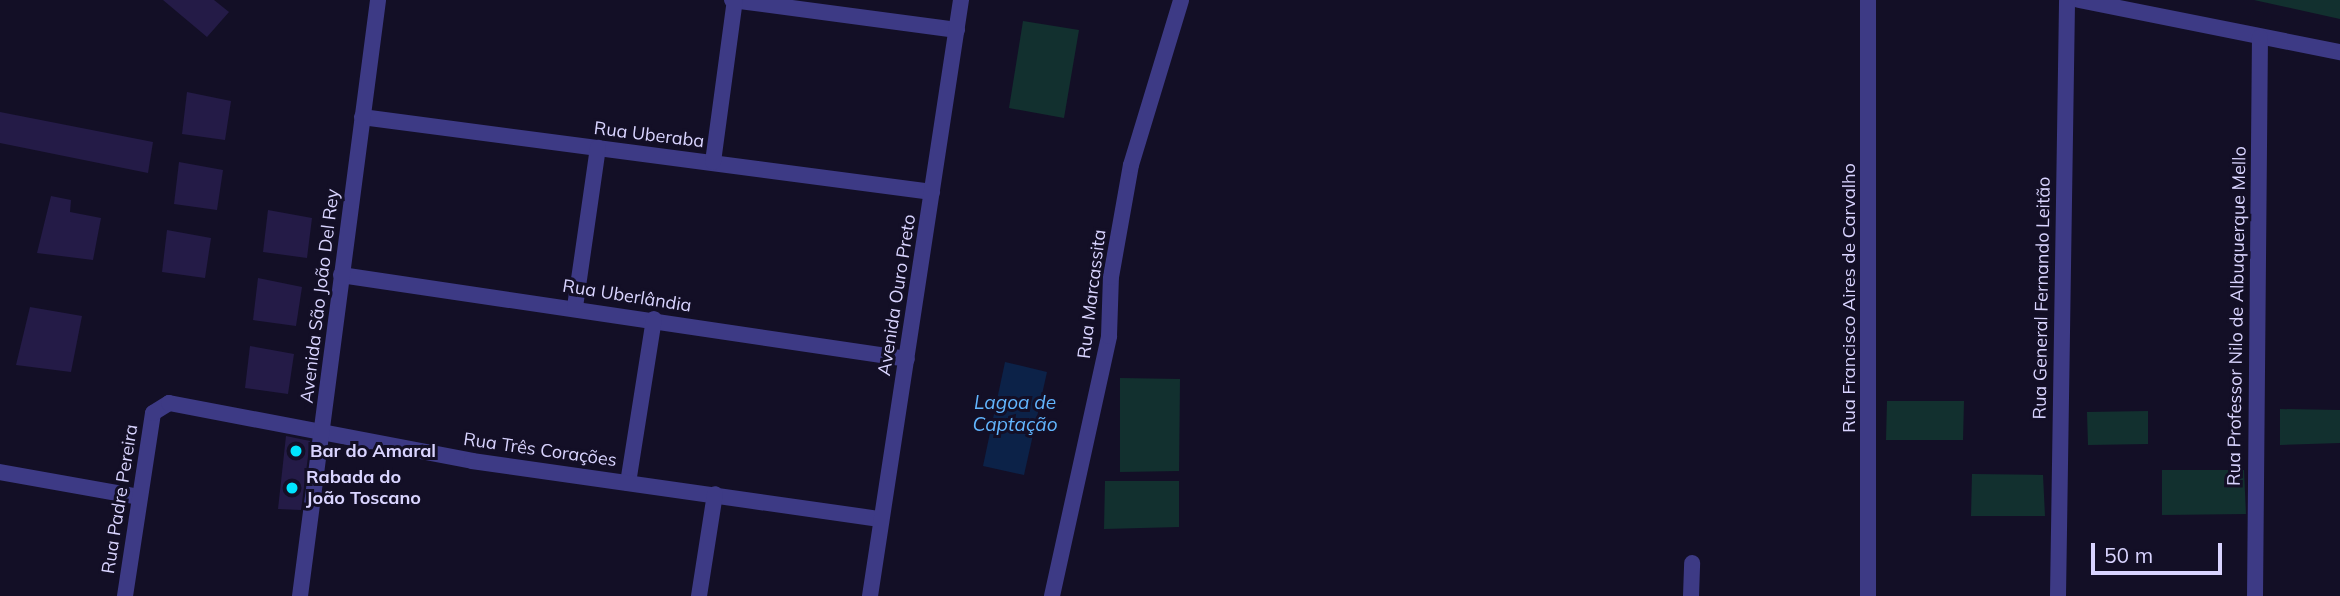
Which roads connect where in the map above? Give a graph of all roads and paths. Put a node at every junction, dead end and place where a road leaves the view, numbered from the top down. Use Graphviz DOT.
graph roads {
  1 [pos="378,0"];
  2 [pos="734,0"];
  3 [pos="961,0"];
  4 [pos="1181,0"];
  5 [pos="1868,0"];
  6 [pos="2067,0"];
  7 [pos="2079,0"];
  8 [pos="957,30"];
  9 [pos="2260,37"];
  10 [pos="2340,52"];
  11 [pos="362,117"];
  12 [pos="598,148"];
  13 [pos="713,162"];
  14 [pos="932,192"];
  15 [pos="341,275"];
  16 [pos="575,307"];
  17 [pos="654,319"];
  18 [pos="906,359"];
  19 [pos="156,408"];
  20 [pos="323,430"];
  21 [pos="0,472"];
  22 [pos="628,483"];
  23 [pos="715,494"];
  24 [pos="139,497"];
  25 [pos="880,519"];
  26 [pos="1692,563"];
  27 [pos="125,596"];
  28 [pos="300,596"];
  29 [pos="699,596"];
  30 [pos="870,596"];
  31 [pos="1052,596"];
  32 [pos="1691,596"];
  33 [pos="1868,596"];
  34 [pos="2059,596"];
  35 [pos="2255,596"];
  1 -- 11 [label="street, Avenida São João Del Rey"];
  2 -- 8 [label="street"];
  2 -- 13 [label="street"];
  3 -- 8 [label="street, Avenida Ouro Preto"];
  4 -- 31 [label="street, Rua Marcassita"];
  5 -- 33 [label="street, Rua Francisco Aires de Carvalho"];
  6 -- 34 [label="street, Rua General Fernando Leitão"];
  7 -- 9 [label="street"];
  8 -- 14 [label="street, Avenida Ouro Preto"];
  9 -- 10 [label="street"];
  9 -- 35 [label="street, Rua Professor Nilo de Albuquerque Mello"];
  11 -- 12 [label="street, Rua Uberaba"];
  11 -- 15 [label="street, Avenida São João Del Rey"];
  12 -- 13 [label="street, Rua Uberaba"];
  12 -- 16 [label="street"];
  13 -- 14 [label="street, Rua Uberaba"];
  14 -- 18 [label="street, Avenida Ouro Preto"];
  15 -- 16 [label="street, Rua Uberlândia"];
  15 -- 20 [label="street, Avenida São João Del Rey"];
  16 -- 17 [label="street, Rua Uberlândia"];
  17 -- 18 [label="street, Rua Uberlândia"];
  17 -- 22 [label="street"];
  18 -- 25 [label="street, Avenida Ouro Preto"];
  19 -- 20 [label="street, Rua Três Corações"];
  19 -- 24 [label="street, Rua Padre Pereira"];
  20 -- 22 [label="street, Rua Três Corações"];
  20 -- 28 [label="street, Avenida São João Del Rey"];
  21 -- 24 [label="street"];
  22 -- 23 [label="street, Rua Três Corações"];
  23 -- 25 [label="street, Rua Três Corações"];
  23 -- 29 [label="street"];
  24 -- 27 [label="street, Rua Padre Pereira"];
  25 -- 30 [label="street, Avenida Ouro Preto"];
  26 -- 32 [label="street"];
}
